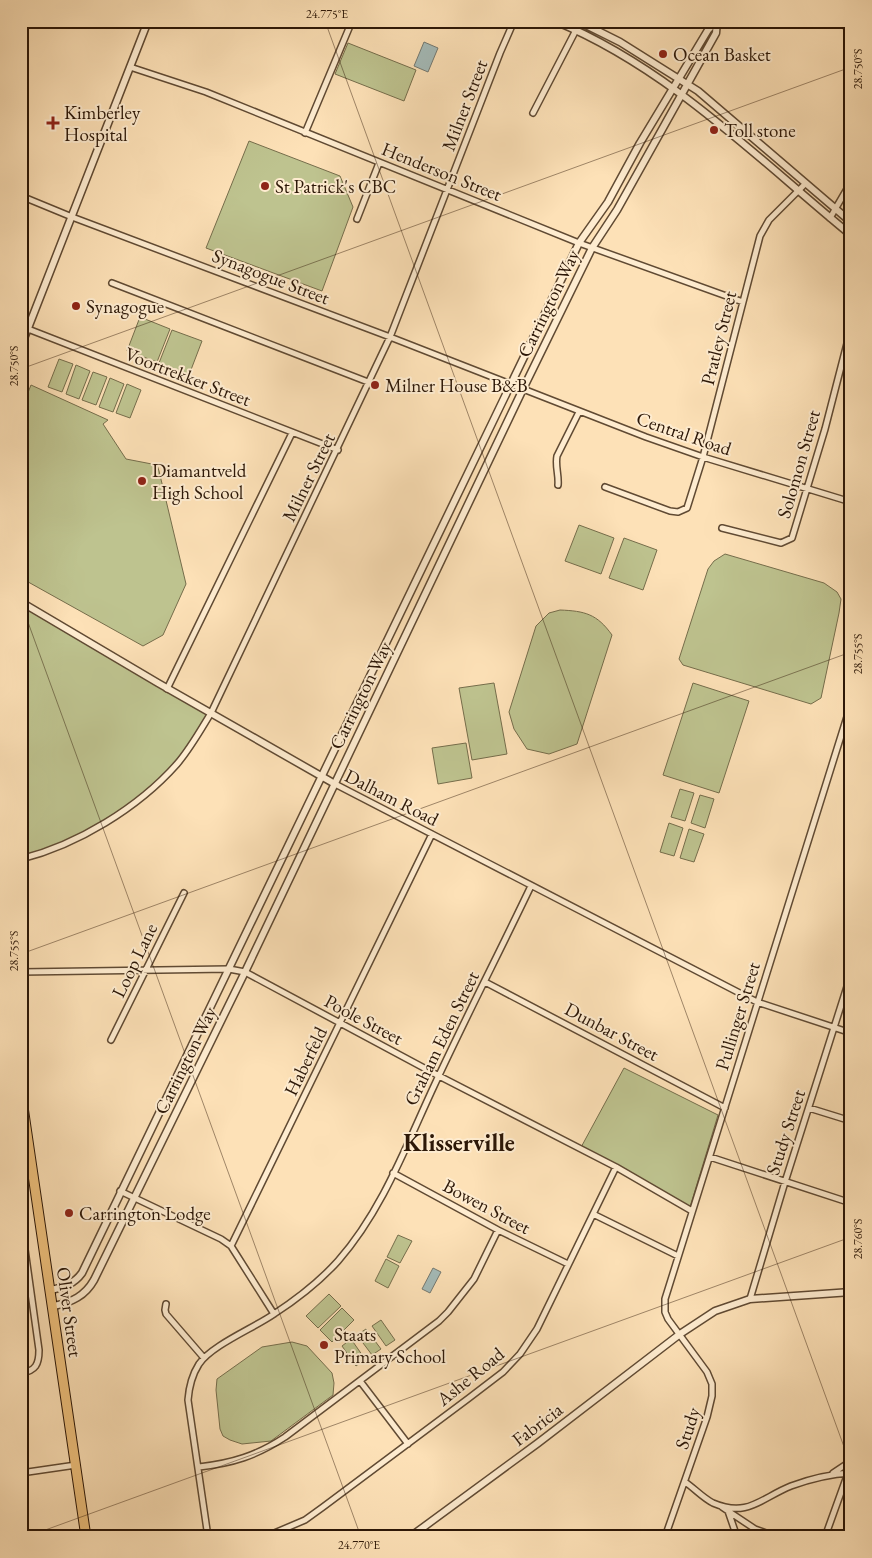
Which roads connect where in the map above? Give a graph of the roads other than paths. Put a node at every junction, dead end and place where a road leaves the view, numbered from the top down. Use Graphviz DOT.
graph roads {
  1 [pos="148,21"];
  2 [pos="352,21"];
  3 [pos="514,21"];
  4 [pos="554,21"];
  5 [pos="578,21"];
  6 [pos="717,21"];
  7 [pos="576,30"];
  8 [pos="130,67"];
  9 [pos="679,79"];
  10 [pos="687,85"];
  11 [pos="673,88"];
  12 [pos="682,94"];
  13 [pos="533,113"];
  14 [pos="305,132"];
  15 [pos="379,163"];
  16 [pos="851,182"];
  17 [pos="805,184"];
  18 [pos="448,190"];
  19 [pos="799,190"];
  20 [pos="21,196"];
  21 [pos="834,209"];
  22 [pos="72,217"];
  23 [pos="830,218"];
  24 [pos="357,219"];
  25 [pos="851,222"];
  26 [pos="851,235"];
  27 [pos="579,243"];
  28 [pos="592,248"];
  29 [pos="112,283"];
  30 [pos="743,302"];
  31 [pos="851,328"];
  32 [pos="28,329"];
  33 [pos="390,337"];
  34 [pos="21,346"];
  35 [pos="368,382"];
  36 [pos="510,384"];
  37 [pos="523,389"];
  38 [pos="579,412"];
  39 [pos="292,432"];
  40 [pos="338,450"];
  41 [pos="703,457"];
  42 [pos="558,485"];
  43 [pos="605,487"];
  44 [pos="808,488"];
  45 [pos="851,502"];
  46 [pos="722,528"];
  47 [pos="21,602"];
  48 [pos="168,688"];
  49 [pos="851,704"];
  50 [pos="211,713"];
  51 [pos="322,777"];
  52 [pos="335,784"];
  53 [pos="432,834"];
  54 [pos="21,859"];
  55 [pos="531,886"];
  56 [pos="184,892"];
  57 [pos="146,969"];
  58 [pos="229,969"];
  59 [pos="21,972"];
  60 [pos="246,972"];
  61 [pos="851,974"];
  62 [pos="485,982"];
  63 [pos="757,1002"];
  64 [pos="340,1024"];
  65 [pos="833,1028"];
  66 [pos="851,1033"];
  67 [pos="111,1040"];
  68 [pos="439,1076"];
  69 [pos="21,1093"];
  70 [pos="725,1108"];
  71 [pos="809,1108"];
  72 [pos="851,1122"];
  73 [pos="710,1157"];
  74 [pos="616,1167"];
  75 [pos="393,1173"];
  76 [pos="785,1182"];
  77 [pos="120,1191"];
  78 [pos="134,1198"];
  79 [pos="851,1203"];
  80 [pos="692,1212"];
  81 [pos="593,1214"];
  82 [pos="21,1221"];
  83 [pos="498,1230"];
  84 [pos="22,1231"];
  85 [pos="231,1246"];
  86 [pos="678,1256"];
  87 [pos="568,1264"];
  88 [pos="51,1290"];
  89 [pos="851,1292"];
  90 [pos="750,1299"];
  91 [pos="166,1304"];
  92 [pos="54,1306"];
  93 [pos="274,1314"];
  94 [pos="680,1334"];
  95 [pos="204,1358"];
  96 [pos="21,1374"];
  97 [pos="360,1381"];
  98 [pos="408,1444"];
  99 [pos="851,1461"];
  100 [pos="76,1465"];
  101 [pos="199,1467"];
  102 [pos="21,1473"];
  103 [pos="849,1473"];
  104 [pos="826,1476"];
  105 [pos="685,1482"];
  106 [pos="720,1505"];
  107 [pos="728,1511"];
  108 [pos="86,1537"];
  109 [pos="208,1537"];
  110 [pos="265,1537"];
  111 [pos="410,1537"];
  112 [pos="665,1537"];
  113 [pos="737,1537"];
  114 [pos="777,1537"];
  115 [pos="825,1537"];
  1 -- 8 [label="street"];
  2 -- 14 [label="street"];
  3 -- 18 [label="street, Milner Street"];
  4 -- 7 [label="street"];
  5 -- 7 [label="street"];
  5 -- 9 [label="street"];
  6 -- 9 [label="street, Carrington Way"];
  6 -- 10 [label="street, Carrington Way"];
  7 -- 11 [label="street"];
  7 -- 13 [label="street"];
  8 -- 14 [label="street, Henderson Street"];
  8 -- 22 [label="street"];
  9 -- 10 [label="street"];
  9 -- 11 [label="street, Carrington Way"];
  10 -- 12 [label="street, Carrington Way"];
  10 -- 17 [label="street"];
  11 -- 12 [label="street"];
  11 -- 27 [label="street, Carrington Way"];
  12 -- 19 [label="street"];
  12 -- 28 [label="street, Carrington Way"];
  14 -- 15 [label="street, Henderson Street"];
  15 -- 18 [label="street, Henderson Street"];
  15 -- 24 [label="street"];
  16 -- 21 [label="street"];
  17 -- 19 [label="street, Pratley Street"];
  17 -- 21 [label="street"];
  18 -- 27 [label="street, Henderson Street"];
  18 -- 33 [label="street, Milner Street"];
  19 -- 23 [label="street"];
  19 -- 30 [label="street, Pratley Street"];
  20 -- 22 [label="street, Synagogue Street"];
  21 -- 23 [label="street"];
  21 -- 25 [label="street"];
  22 -- 32 [label="street"];
  22 -- 33 [label="street, Synagogue Street"];
  23 -- 26 [label="street"];
  27 -- 28 [label="street, Henderson Street"];
  27 -- 36 [label="street, Carrington Way"];
  28 -- 30 [label="street, Henderson Street"];
  28 -- 37 [label="street, Carrington Way"];
  29 -- 35 [label="street"];
  30 -- 41 [label="street, Pratley Street"];
  31 -- 44 [label="street, Solomon Street"];
  32 -- 34 [label="street"];
  32 -- 39 [label="street, Voortrekker Street"];
  33 -- 35 [label="street, Milner Street"];
  33 -- 36 [label="street, Synagogue Street"];
  35 -- 40 [label="street, Milner Street"];
  36 -- 37 [label="street, Central Road"];
  36 -- 51 [label="street, Carrington Way"];
  37 -- 38 [label="street, Central Road"];
  37 -- 52 [label="street, Carrington Way"];
  38 -- 41 [label="street, Central Road"];
  38 -- 42 [label="street"];
  39 -- 40 [label="street, Voortrekker Street"];
  39 -- 48 [label="street"];
  40 -- 50 [label="street, Milner Street"];
  41 -- 43 [label="street, Pratley Street"];
  41 -- 44 [label="street, Central Road"];
  44 -- 45 [label="street, Central Road"];
  44 -- 46 [label="street, Solomon Street"];
  47 -- 48 [label="street, Dalham Road"];
  48 -- 50 [label="street, Dalham Road"];
  49 -- 63 [label="street, Pullinger Street"];
  50 -- 51 [label="street, Dalham Road"];
  50 -- 54 [label="street, Milner Street"];
  51 -- 52 [label="street, Dalham Road"];
  51 -- 58 [label="street, Carrington Way"];
  52 -- 53 [label="street, Dalham Road"];
  52 -- 60 [label="street, Carrington Way"];
  53 -- 55 [label="street, Dalham Road"];
  53 -- 64 [label="street, Haberfeld"];
  55 -- 62 [label="street, Graham Eden Street"];
  55 -- 63 [label="street, Dalham Road"];
  56 -- 57 [label="street, Loop Lane"];
  57 -- 58 [label="street, Poole Street"];
  57 -- 59 [label="street, Poole Street"];
  57 -- 67 [label="street, Loop Lane"];
  58 -- 60 [label="street, Poole Street"];
  58 -- 77 [label="street, Carrington Way"];
  60 -- 64 [label="street, Poole Street"];
  60 -- 78 [label="street, Carrington Way"];
  61 -- 65 [label="street, Study Street"];
  62 -- 68 [label="street, Graham Eden Street"];
  62 -- 70 [label="street, Dunbar Street"];
  63 -- 65 [label="street, Dalham Road"];
  63 -- 70 [label="street, Pullinger Street"];
  64 -- 68 [label="street, Poole Street"];
  64 -- 85 [label="street, Haberfeld"];
  65 -- 66 [label="street, Dalham Road"];
  65 -- 71 [label="street, Study Street"];
  68 -- 74 [label="street, Poole Street"];
  68 -- 75 [label="street, Graham Eden Street"];
  69 -- 88 [label="highway, Oliver Street"];
  70 -- 73 [label="street, Pullinger Street"];
  71 -- 72 [label="street"];
  71 -- 76 [label="street, Study Street"];
  73 -- 76 [label="street"];
  73 -- 80 [label="street, Pullinger Street"];
  74 -- 80 [label="street, Poole Street"];
  74 -- 81 [label="street, Ashe Road"];
  75 -- 83 [label="street, Bowen Street"];
  75 -- 93 [label="street, Graham Eden Street"];
  76 -- 79 [label="street"];
  76 -- 90 [label="street, Study Street"];
  77 -- 78 [label="street"];
  77 -- 88 [label="street, Carrington Way"];
  78 -- 85 [label="street"];
  78 -- 92 [label="street, Carrington Way"];
  80 -- 86 [label="street, Pullinger Street"];
  81 -- 86 [label="street"];
  81 -- 87 [label="street, Ashe Road"];
  82 -- 84 [label="street"];
  83 -- 87 [label="street, Bowen Street"];
  83 -- 97 [label="street"];
  84 -- 96 [label="street"];
  85 -- 93 [label="street"];
  86 -- 94 [label="street, Pullinger Street"];
  87 -- 98 [label="street, Ashe Road"];
  88 -- 92 [label="highway, Oliver Street"];
  89 -- 90 [label="street, Fabricia"];
  90 -- 94 [label="street, Fabricia"];
  91 -- 95 [label="street"];
  92 -- 100 [label="highway, Oliver Street"];
  93 -- 95 [label="street, Graham Eden Street"];
  94 -- 105 [label="street, Study"];
  94 -- 111 [label="street, Fabricia"];
  95 -- 101 [label="street, Graham Eden Street"];
  97 -- 98 [label="street"];
  97 -- 101 [label="street"];
  98 -- 110 [label="street, Ashe Road"];
  99 -- 104 [label="street"];
  100 -- 102 [label="street"];
  100 -- 108 [label="highway, Oliver Street"];
  101 -- 109 [label="street, Graham Eden Street"];
  103 -- 104 [label="street"];
  103 -- 115 [label="street"];
  104 -- 106 [label="street"];
  105 -- 106 [label="street"];
  105 -- 112 [label="street, Study"];
  106 -- 107 [label="street"];
  107 -- 113 [label="street"];
  107 -- 114 [label="street"];
}
